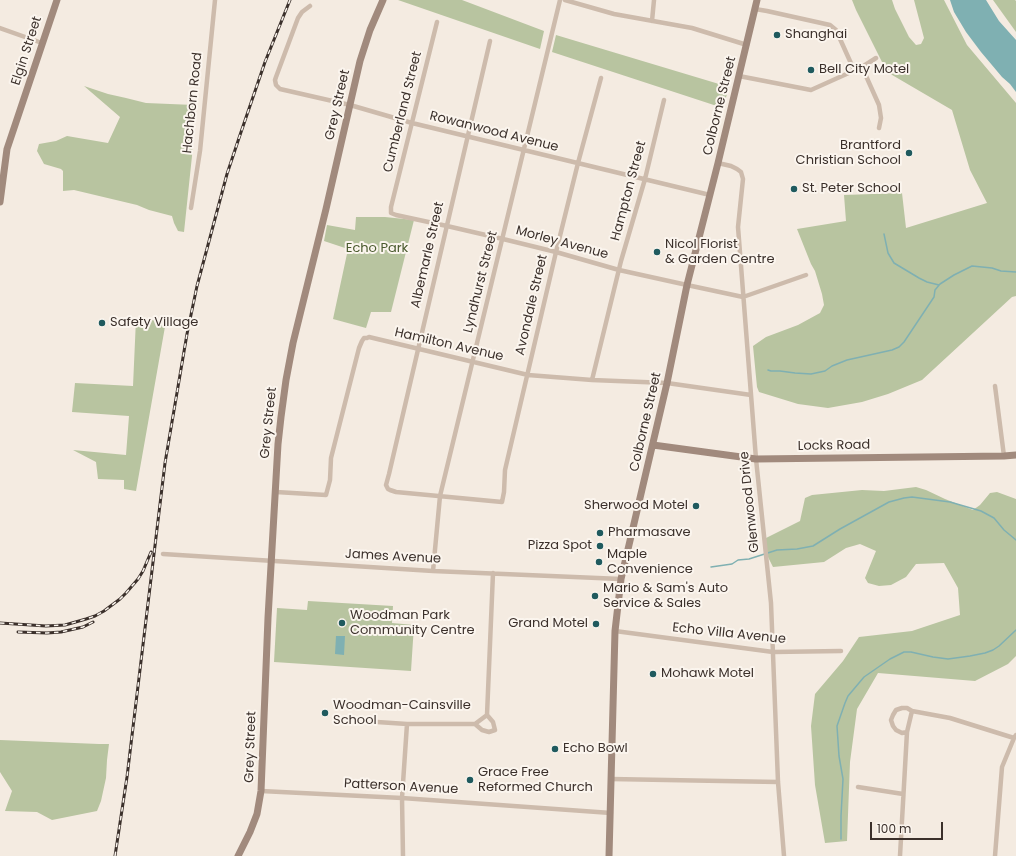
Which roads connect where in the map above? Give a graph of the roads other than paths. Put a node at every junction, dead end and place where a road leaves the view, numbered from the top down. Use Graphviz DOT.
graph roads {
  1 [pos="57,0"];
  2 [pos="215,0"];
  3 [pos="383,0"];
  4 [pos="560,0"];
  5 [pos="565,0"];
  6 [pos="654,0"];
  7 [pos="757,0"];
  8 [pos="310,6"];
  9 [pos="755,9"];
  10 [pos="652,21"];
  11 [pos="437,22"];
  12 [pos="0,28"];
  13 [pos="490,41"];
  14 [pos="42,43"];
  15 [pos="747,45"];
  16 [pos="876,58"];
  17 [pos="862,67"];
  18 [pos="854,70"];
  19 [pos="739,76"];
  20 [pos="601,78"];
  21 [pos="664,100"];
  22 [pos="350,105"];
  23 [pos="412,123"];
  24 [pos="878,128"];
  25 [pos="469,136"];
  26 [pos="524,150"];
  27 [pos="578,163"];
  28 [pos="718,163"];
  29 [pos="645,179"];
  30 [pos="710,194"];
  31 [pos="0,202"];
  32 [pos="391,207"];
  33 [pos="191,208"];
  34 [pos="446,226"];
  35 [pos="502,239"];
  36 [pos="556,252"];
  37 [pos="619,270"];
  38 [pos="806,275"];
  39 [pos="687,286"];
  40 [pos="744,297"];
  41 [pos="417,349"];
  42 [pos="473,362"];
  43 [pos="528,375"];
  44 [pos="592,380"];
  45 [pos="667,383"];
  46 [pos="995,386"];
  47 [pos="751,395"];
  48 [pos="653,445"];
  49 [pos="1016,455"];
  50 [pos="1004,456"];
  51 [pos="756,459"];
  52 [pos="276,492"];
  53 [pos="440,496"];
  54 [pos="163,554"];
  55 [pos="272,561"];
  56 [pos="433,571"];
  57 [pos="493,574"];
  58 [pos="621,579"];
  59 [pos="615,631"];
  60 [pos="841,651"];
  61 [pos="773,652"];
  62 [pos="912,711"];
  63 [pos="487,715"];
  64 [pos="377,722"];
  65 [pos="407,724"];
  66 [pos="475,724"];
  67 [pos="907,732"];
  68 [pos="1015,736"];
  69 [pos="611,779"];
  70 [pos="778,782"];
  71 [pos="858,787"];
  72 [pos="261,791"];
  73 [pos="903,794"];
  74 [pos="402,798"];
  75 [pos="611,813"];
  76 [pos="238,856"];
  77 [pos="403,856"];
  78 [pos="609,856"];
  79 [pos="784,856"];
  80 [pos="900,856"];
  81 [pos="995,856"];
  1 -- 14 [label="street, Elgin Street"];
  2 -- 33 [label="street, Hachborn Road"];
  3 -- 22 [label="street, Grey Street"];
  4 -- 26 [label="street, Lyndhurst Street"];
  5 -- 10 [label="street"];
  6 -- 10 [label="street"];
  7 -- 9 [label="street, Colborne Street"];
  8 -- 22 [label="street, Rowanwood Avenue"];
  9 -- 15 [label="street, Colborne Street"];
  9 -- 18 [label="street"];
  10 -- 15 [label="street"];
  11 -- 23 [label="street, Cumberland Street"];
  12 -- 14 [label="street"];
  13 -- 25 [label="street, Albemarle Street"];
  14 -- 31 [label="street, Elgin Street"];
  15 -- 19 [label="street, Colborne Street"];
  16 -- 17 [label="street"];
  17 -- 18 [label="street"];
  17 -- 24 [label="street"];
  18 -- 19 [label="street"];
  19 -- 28 [label="street, Colborne Street"];
  20 -- 27 [label="street, Avondale Street"];
  21 -- 29 [label="street, Hampton Street"];
  22 -- 23 [label="street, Rowanwood Avenue"];
  22 -- 52 [label="street, Grey Street"];
  23 -- 25 [label="street, Rowanwood Avenue"];
  23 -- 32 [label="street, Cumberland Street"];
  25 -- 26 [label="street, Rowanwood Avenue"];
  25 -- 34 [label="street, Albemarle Street"];
  26 -- 27 [label="street, Rowanwood Avenue"];
  26 -- 35 [label="street, Lyndhurst Street"];
  27 -- 29 [label="street, Rowanwood Avenue"];
  27 -- 36 [label="street, Avondale Street"];
  28 -- 30 [label="street, Colborne Street"];
  28 -- 40 [label="street, Glenwood Drive"];
  29 -- 30 [label="street, Rowanwood Avenue"];
  29 -- 37 [label="street, Hampton Street"];
  30 -- 39 [label="street, Colborne Street"];
  32 -- 34 [label="street, Morley Avenue"];
  34 -- 35 [label="street, Morley Avenue"];
  34 -- 41 [label="street, Albemarle Street"];
  35 -- 36 [label="street, Morley Avenue"];
  35 -- 42 [label="street, Lyndhurst Street"];
  36 -- 37 [label="street, Morley Avenue"];
  36 -- 43 [label="street, Avondale Street"];
  37 -- 39 [label="street, Morley Avenue"];
  37 -- 44 [label="street, Hampton Street"];
  38 -- 40 [label="street"];
  39 -- 40 [label="street, Morley Avenue"];
  39 -- 45 [label="street, Colborne Street"];
  40 -- 47 [label="street, Glenwood Drive"];
  41 -- 42 [label="street, Hamilton Avenue"];
  41 -- 52 [label="street, Hamilton Avenue"];
  41 -- 53 [label="street, Albemarle Street"];
  42 -- 43 [label="street, Hamilton Avenue"];
  42 -- 53 [label="street, Lyndhurst Street"];
  43 -- 44 [label="street, Hamilton Avenue"];
  43 -- 53 [label="street, Avondale Street"];
  44 -- 45 [label="street, Hamilton Avenue"];
  45 -- 47 [label="street, Hamilton Avenue"];
  45 -- 48 [label="street, Colborne Street"];
  46 -- 50 [label="street"];
  47 -- 51 [label="street, Glenwood Drive"];
  48 -- 51 [label="street, Locks Road"];
  48 -- 58 [label="street, Colborne Street"];
  49 -- 50 [label="street, Locks Road"];
  50 -- 51 [label="street, Locks Road"];
  51 -- 61 [label="street, Glenwood Drive"];
  52 -- 55 [label="street, Grey Street"];
  53 -- 56 [label="street, Lyndhurst Street"];
  54 -- 55 [label="street, James Avenue"];
  55 -- 56 [label="street, James Avenue"];
  55 -- 72 [label="street, Grey Street"];
  56 -- 57 [label="street, James Avenue"];
  57 -- 58 [label="street, James Avenue"];
  57 -- 63 [label="street"];
  58 -- 59 [label="street, Colborne Street"];
  59 -- 61 [label="street, Echo Villa Avenue"];
  59 -- 69 [label="street, Colborne Street"];
  60 -- 61 [label="street, Echo Villa Avenue"];
  61 -- 70 [label="street, Glenwood Drive"];
  62 -- 67 [label="street"];
  62 -- 67 [label="street"];
  62 -- 68 [label="street"];
  63 -- 66 [label="street"];
  63 -- 66 [label="street"];
  64 -- 65 [label="street"];
  65 -- 66 [label="street"];
  65 -- 74 [label="street"];
  67 -- 73 [label="street"];
  68 -- 81 [label="street"];
  69 -- 70 [label="street"];
  69 -- 75 [label="street, Colborne Street"];
  70 -- 79 [label="street, Glenwood Drive"];
  71 -- 73 [label="street"];
  72 -- 74 [label="street, Patterson Avenue"];
  72 -- 76 [label="street, Grey Street"];
  73 -- 80 [label="street"];
  74 -- 75 [label="street, Patterson Avenue"];
  74 -- 77 [label="street"];
  75 -- 78 [label="street, Colborne Street"];
}
